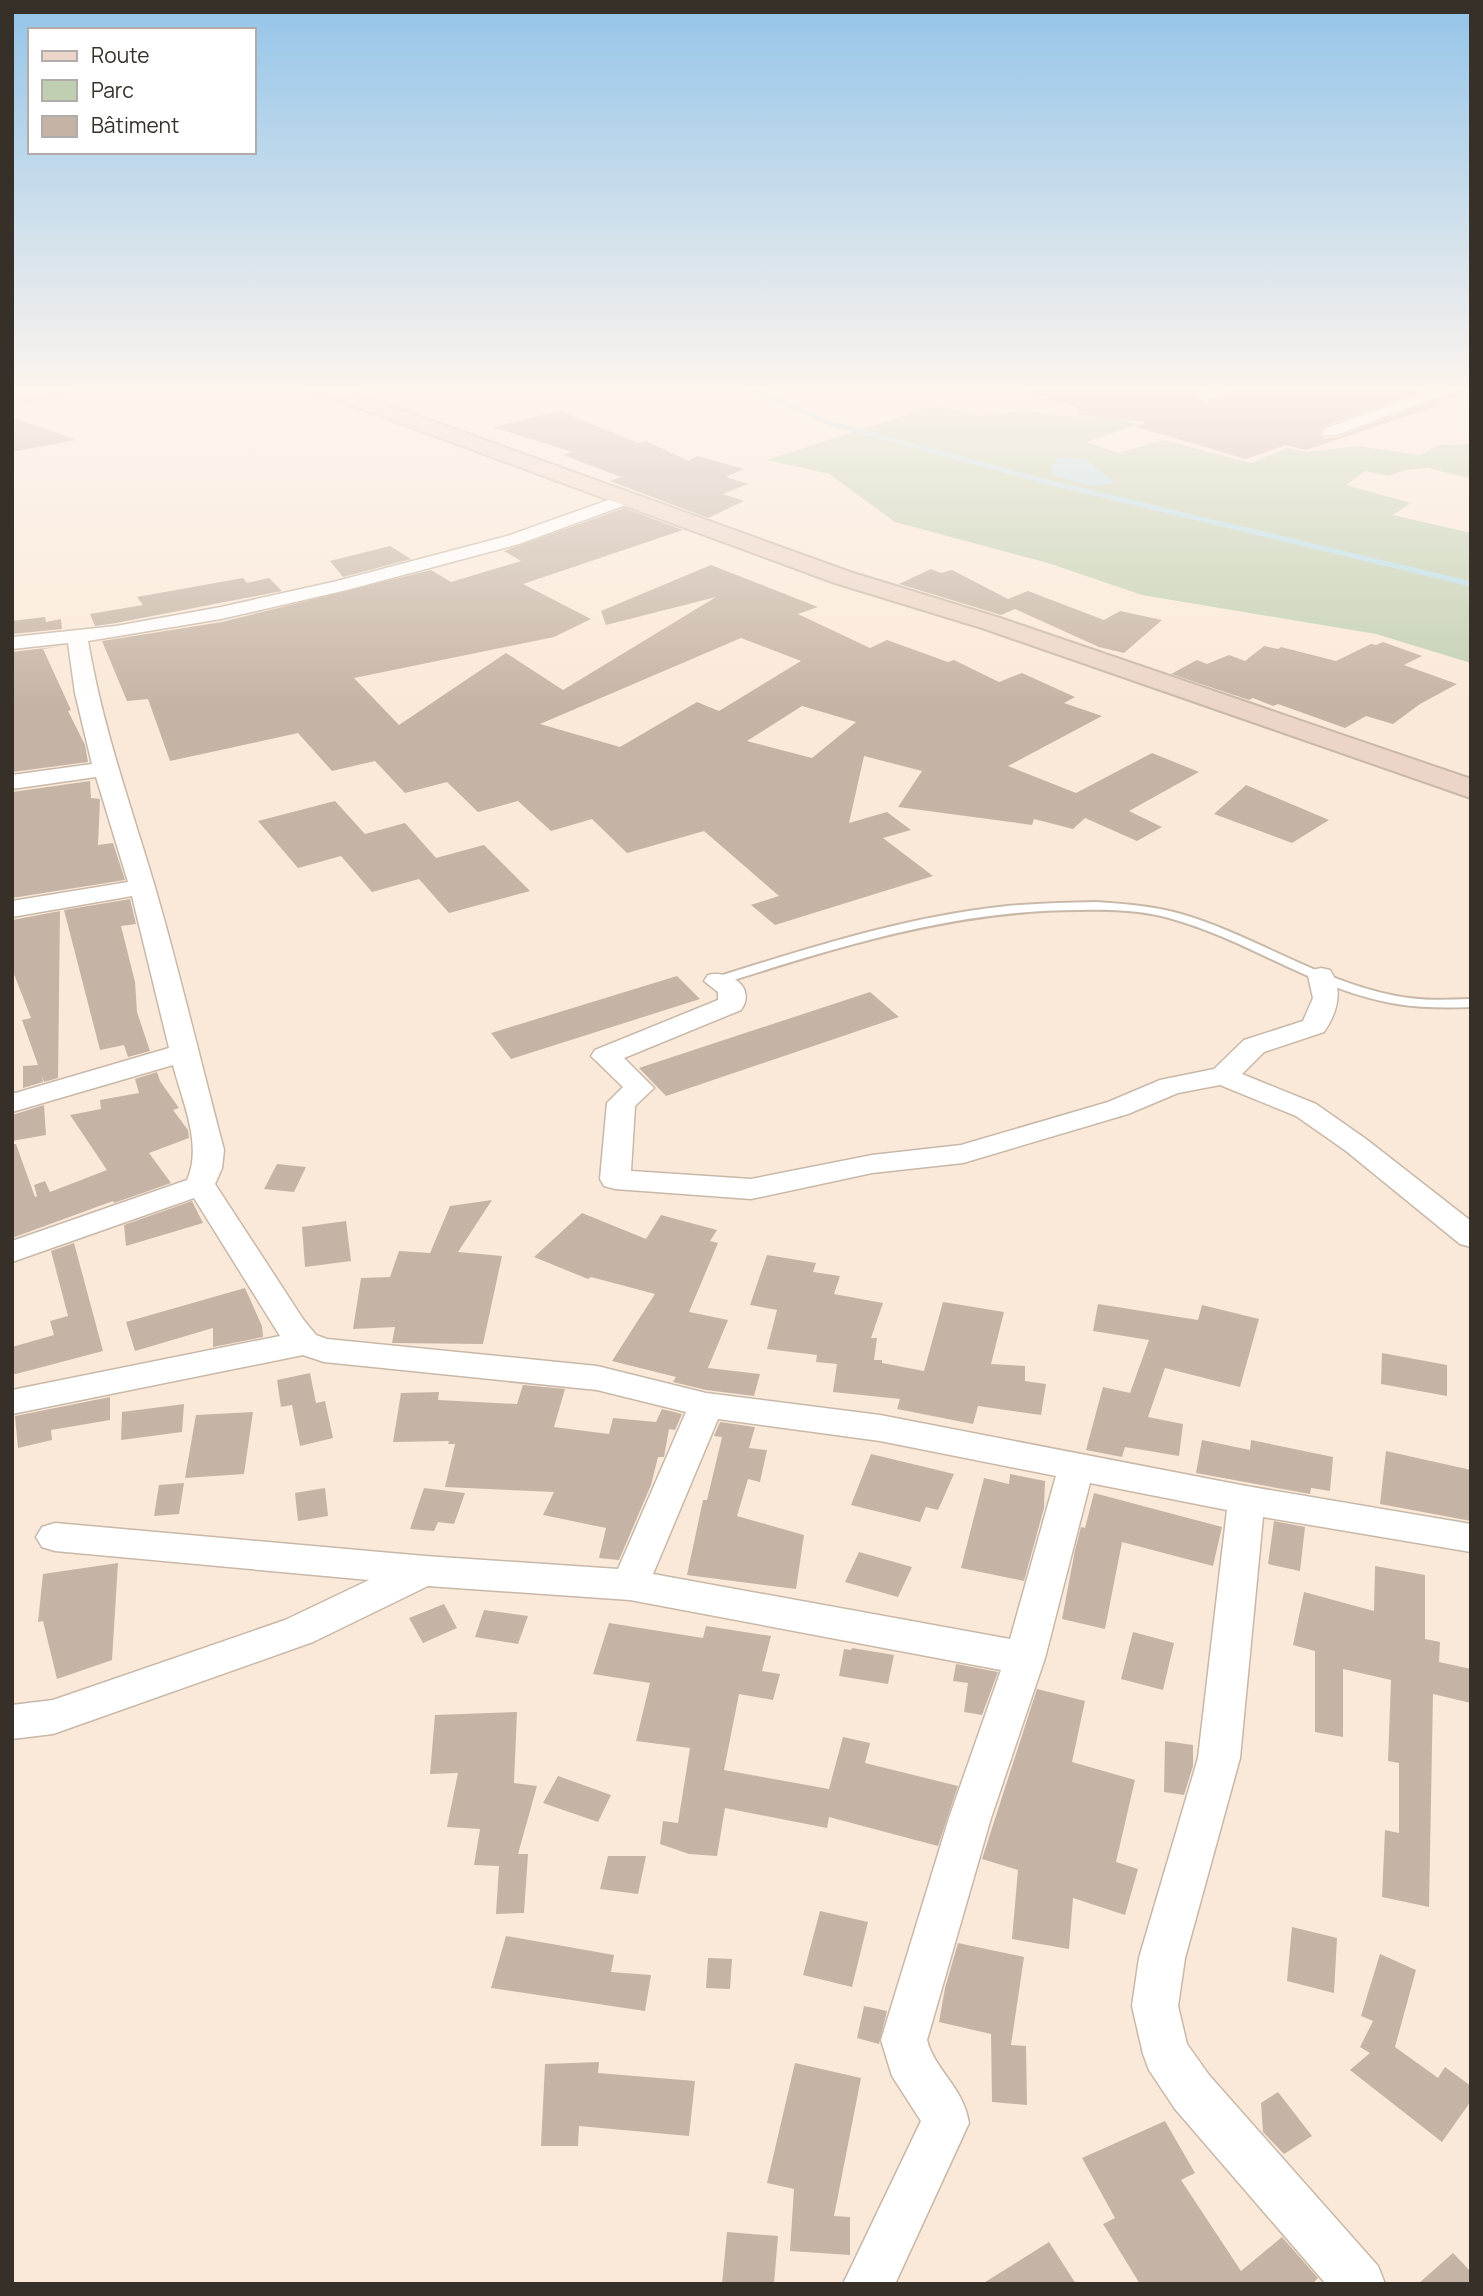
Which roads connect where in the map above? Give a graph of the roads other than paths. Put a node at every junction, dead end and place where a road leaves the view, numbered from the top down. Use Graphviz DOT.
graph roads {
  1 [pos="609,493"];
  2 [pos="625,499"];
  3 [pos="77,636"];
  4 [pos="12,643"];
  5 [pos="105,769"];
  6 [pos="12,782"];
  7 [pos="1471,789"];
  8 [pos="142,887"];
  9 [pos="12,909"];
  10 [pos="1321,976"];
  11 [pos="717,981"];
  12 [pos="1471,1003"];
  13 [pos="184,1053"];
  14 [pos="1223,1076"];
  15 [pos="12,1103"];
  16 [pos="198,1188"];
  17 [pos="1471,1237"];
  18 [pos="12,1252"];
  19 [pos="304,1343"];
  20 [pos="12,1402"];
  21 [pos="706,1405"];
  22 [pos="1076,1467"];
  23 [pos="1246,1500"];
  24 [pos="55,1537"];
  25 [pos="1471,1538"];
  26 [pos="425,1571"];
  27 [pos="630,1586"];
  28 [pos="1025,1658"];
  29 [pos="12,1722"];
  30 [pos="867,2284"];
  31 [pos="1360,2284"];
  1 -- 2 [label="street"];
  2 -- 3 [label="street"];
  2 -- 7 [label="street"];
  3 -- 4 [label="street"];
  3 -- 5 [label="street"];
  5 -- 6 [label="street"];
  5 -- 8 [label="street"];
  8 -- 9 [label="street"];
  8 -- 13 [label="street"];
  10 -- 11 [label="lane"];
  10 -- 12 [label="lane"];
  10 -- 14 [label="street"];
  11 -- 14 [label="street"];
  13 -- 15 [label="street"];
  13 -- 16 [label="street"];
  14 -- 17 [label="street"];
  16 -- 18 [label="street"];
  16 -- 19 [label="street"];
  19 -- 20 [label="street"];
  19 -- 21 [label="street"];
  21 -- 22 [label="street"];
  21 -- 27 [label="street"];
  22 -- 23 [label="street"];
  22 -- 28 [label="street"];
  23 -- 25 [label="street"];
  23 -- 31 [label="street"];
  24 -- 26 [label="street"];
  26 -- 27 [label="street"];
  26 -- 29 [label="street"];
  27 -- 28 [label="street"];
  28 -- 30 [label="street"];
}
